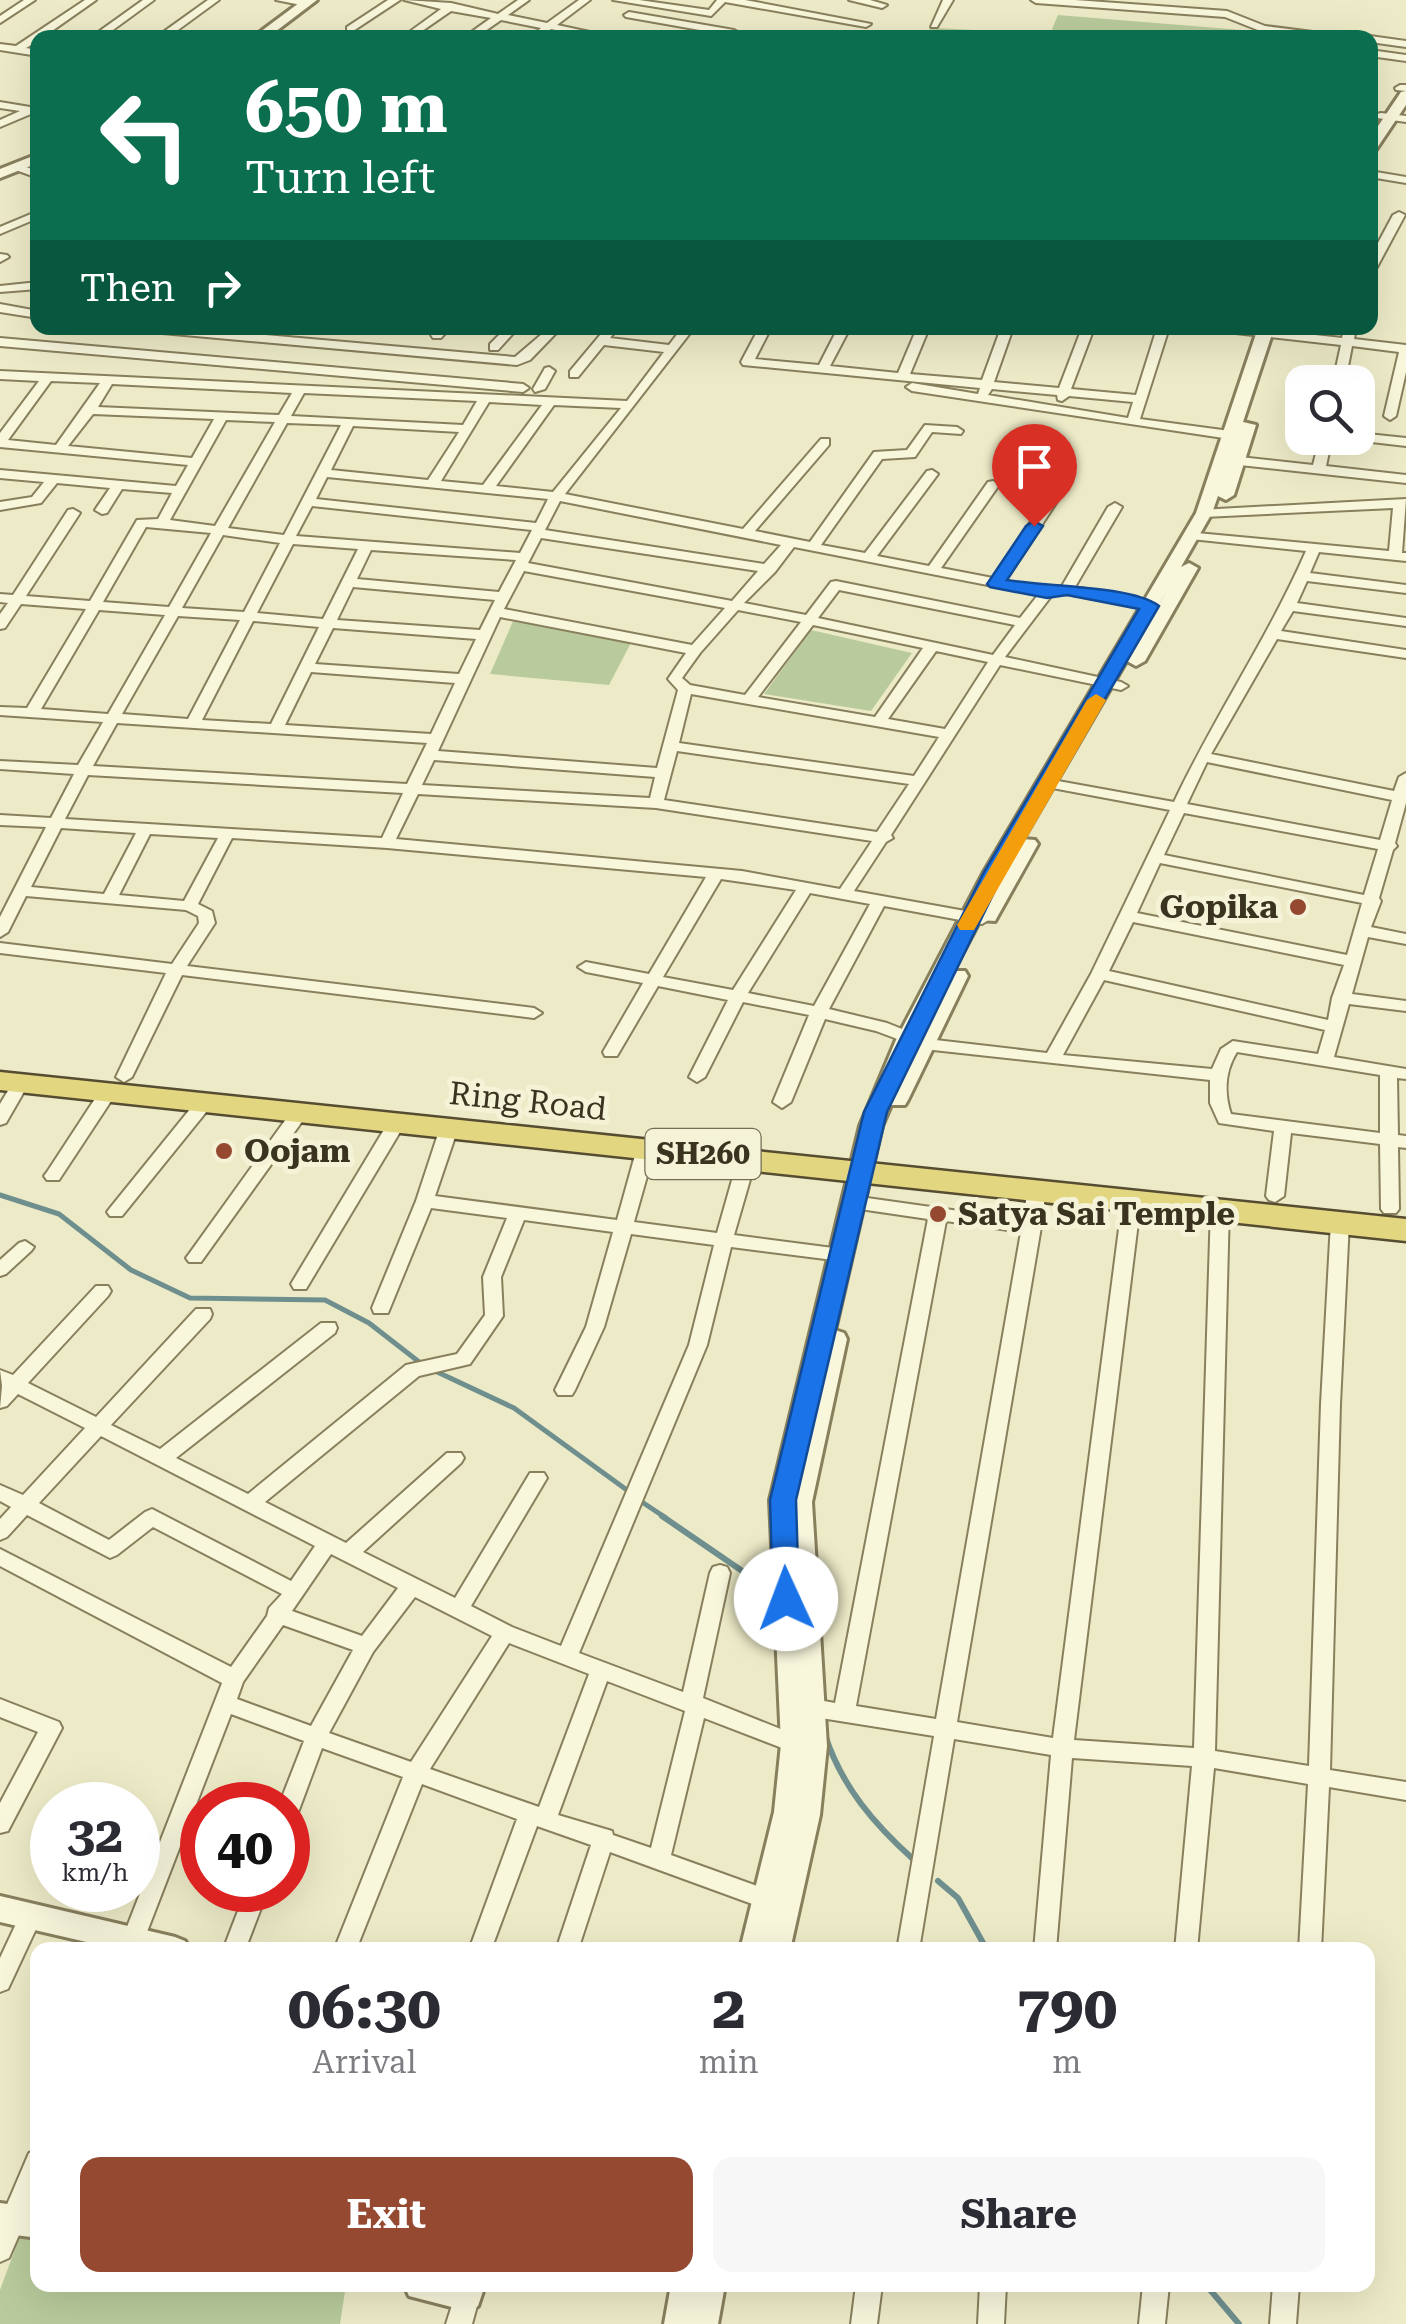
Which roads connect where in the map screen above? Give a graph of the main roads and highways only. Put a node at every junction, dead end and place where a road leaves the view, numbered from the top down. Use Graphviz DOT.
graph roads {
  1 [pos="7,1077"];
  2 [pos="116,1085"];
  3 [pos="873,1150"];
  4 [pos="1401,1217"];
  1 -- 2 [label="highway, Ring Road / SH260"];
  2 -- 3 [label="highway, Ring Road / SH260"];
  2 -- 3 [label="highway, Ring Road / SH260"];
  3 -- 4 [label="highway, Ring Road / SH260"];
  3 -- 4 [label="highway, Ring Road / SH260"];
}
